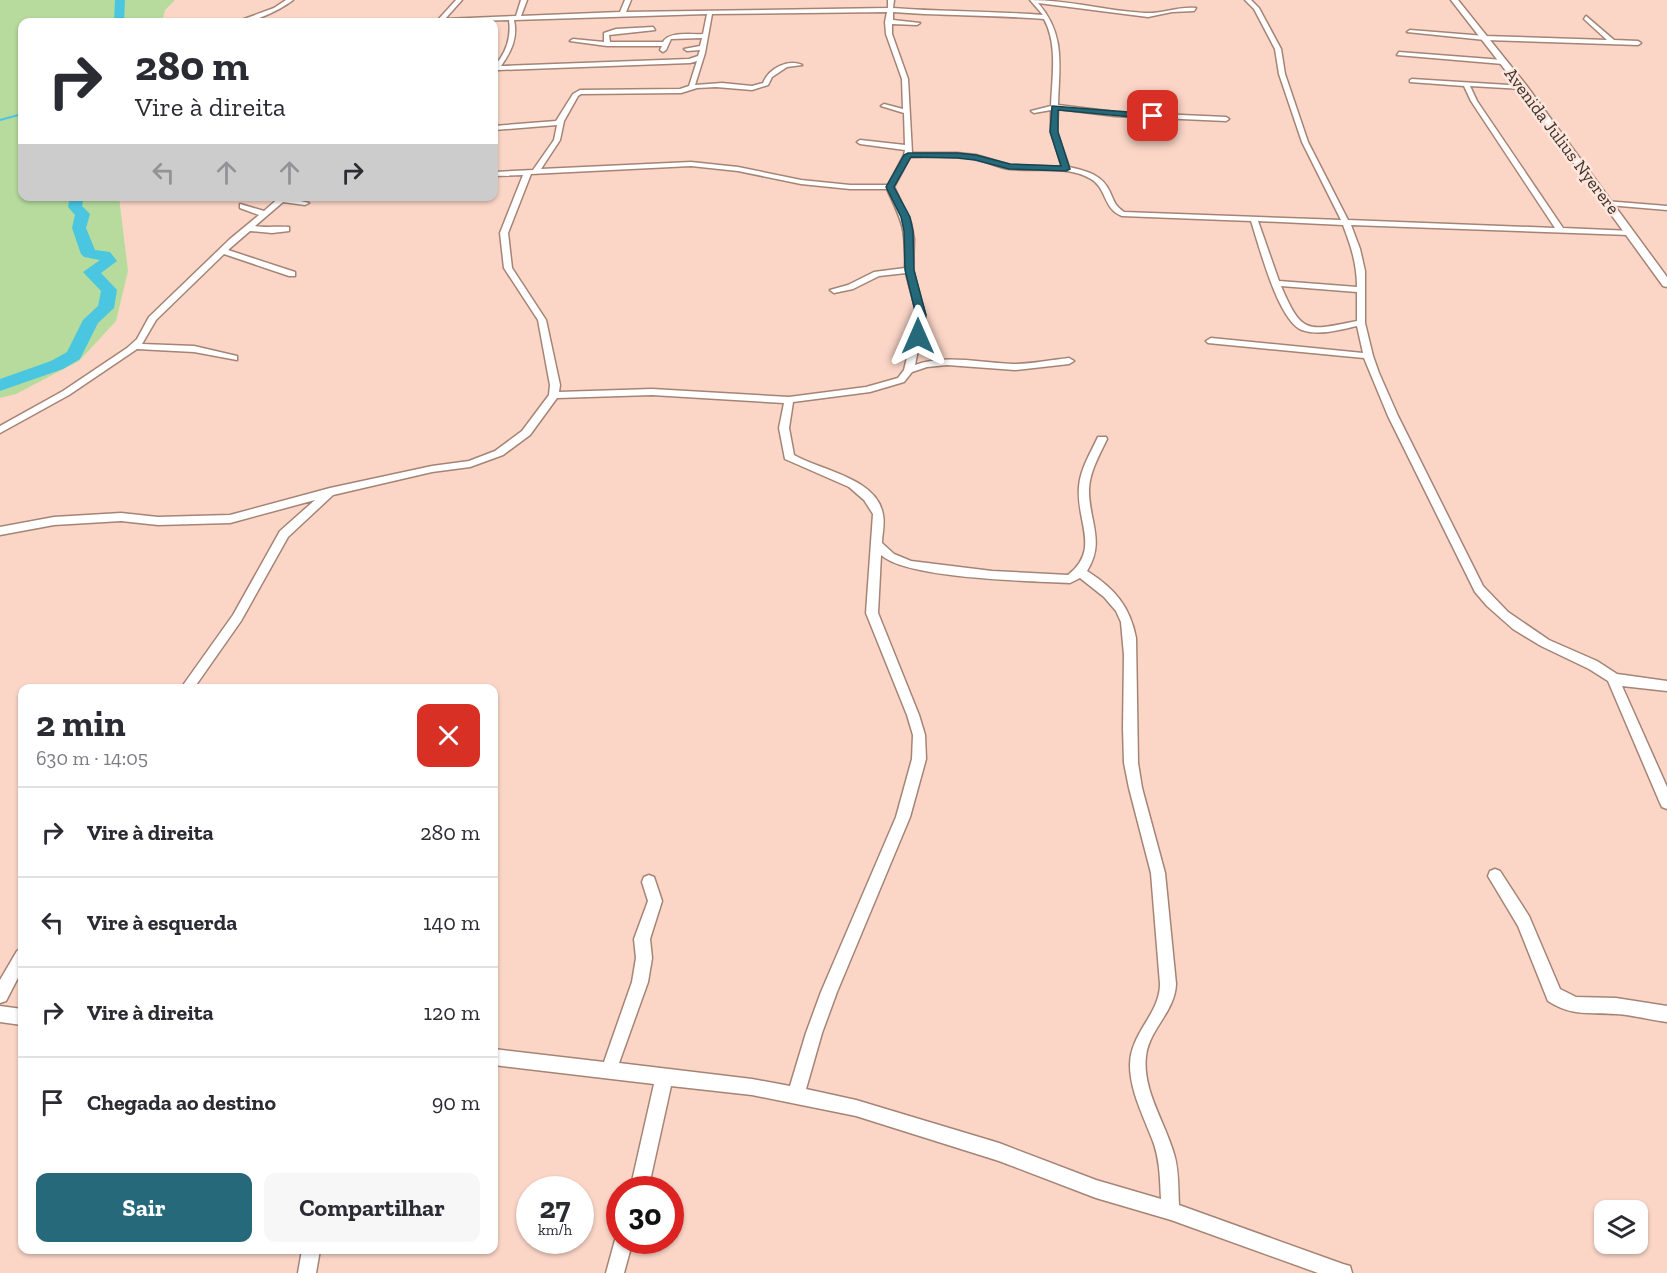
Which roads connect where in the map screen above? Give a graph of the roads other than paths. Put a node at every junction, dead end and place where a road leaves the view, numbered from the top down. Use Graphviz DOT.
graph roads {
  1 [pos="290,0"];
  2 [pos="459,0"];
  3 [pos="524,0"];
  4 [pos="628,0"];
  5 [pos="891,0"];
  6 [pos="1248,0"];
  7 [pos="1454,0"];
  8 [pos="1035,3"];
  9 [pos="1054,7"];
  10 [pos="1194,9"];
  11 [pos="891,10"];
  12 [pos="775,11"];
  13 [pos="449,12"];
  14 [pos="461,12"];
  15 [pos="472,12"];
  16 [pos="710,12"];
  17 [pos="611,14"];
  18 [pos="622,14"];
  19 [pos="640,14"];
  20 [pos="516,16"];
  21 [pos="1047,17"];
  22 [pos="250,18"];
  23 [pos="444,18"];
  24 [pos="489,18"];
  25 [pos="774,18"];
  26 [pos="1586,18"];
  27 [pos="605,22"];
  28 [pos="888,22"];
  29 [pos="917,23"];
  30 [pos="653,29"];
  31 [pos="639,30"];
  32 [pos="1410,32"];
  33 [pos="704,36"];
  34 [pos="1485,38"];
  35 [pos="573,41"];
  36 [pos="1611,41"];
  37 [pos="1638,43"];
  38 [pos="607,44"];
  39 [pos="664,45"];
  40 [pos="702,48"];
  41 [pos="687,49"];
  42 [pos="1399,54"];
  43 [pos="656,61"];
  44 [pos="699,61"];
  45 [pos="1503,62"];
  46 [pos="498,64"];
  47 [pos="799,65"];
  48 [pos="498,68"];
  49 [pos="651,69"];
  50 [pos="1412,81"];
  51 [pos="1466,84"];
  52 [pos="692,85"];
  53 [pos="1523,87"];
  54 [pos="884,105"];
  55 [pos="1054,107"];
  56 [pos="1034,111"];
  57 [pos="907,112"];
  58 [pos="1226,119"];
  59 [pos="561,121"];
  60 [pos="498,128"];
  61 [pos="860,142"];
  62 [pos="908,151"];
  63 [pos="1066,169"];
  64 [pos="532,172"];
  65 [pos="498,174"];
  66 [pos="890,187"];
  67 [pos="280,201"];
  68 [pos="297,201"];
  69 [pos="305,203"];
  70 [pos="1608,203"];
  71 [pos="243,206"];
  72 [pos="1667,208"];
  73 [pos="265,214"];
  74 [pos="1254,220"];
  75 [pos="1346,223"];
  76 [pos="248,228"];
  77 [pos="286,229"];
  78 [pos="1560,230"];
  79 [pos="1629,233"];
  80 [pos="224,251"];
  81 [pos="909,270"];
  82 [pos="292,274"];
  83 [pos="1276,284"];
  84 [pos="1667,284"];
  85 [pos="834,290"];
  86 [pos="1362,290"];
  87 [pos="1361,323"];
  88 [pos="1211,341"];
  89 [pos="136,346"];
  90 [pos="1368,356"];
  91 [pos="234,358"];
  92 [pos="913,358"];
  93 [pos="1069,361"];
  94 [pos="926,364"];
  95 [pos="909,370"];
  96 [pos="554,395"];
  97 [pos="789,400"];
  98 [pos="0,430"];
  99 [pos="1102,439"];
  100 [pos="330,492"];
  101 [pos="0,531"];
  102 [pos="877,545"];
  103 [pos="1081,573"];
  104 [pos="1613,678"];
  105 [pos="190,684"];
  106 [pos="1667,686"];
  107 [pos="1667,803"];
  108 [pos="1495,876"];
  109 [pos="649,882"];
  110 [pos="18,963"];
  111 [pos="0,995"];
  112 [pos="0,1014"];
  113 [pos="1667,1014"];
  114 [pos="18,1016"];
  115 [pos="498,1057"];
  116 [pos="609,1069"];
  117 [pos="664,1078"];
  118 [pos="796,1094"];
  119 [pos="642,1176"];
  120 [pos="1170,1211"];
  121 [pos="310,1254"];
  122 [pos="620,1254"];
  123 [pos="307,1273"];
  124 [pos="615,1273"];
  125 [pos="1343,1273"];
  1 -- 22 [label="street"];
  2 -- 13 [label="street"];
  3 -- 20 [label="street"];
  4 -- 18 [label="street"];
  5 -- 11 [label="street"];
  6 -- 75 [label="street"];
  7 -- 34 [label="street, Avenida Julius Nyerere"];
  8 -- 9 [label="street"];
  8 -- 10 [label="street"];
  8 -- 21 [label="street"];
  11 -- 12 [label="street"];
  11 -- 21 [label="street"];
  11 -- 28 [label="street"];
  12 -- 16 [label="street"];
  12 -- 25 [label="street"];
  13 -- 14 [label="street"];
  13 -- 23 [label="street"];
  15 -- 24 [label="street"];
  16 -- 19 [label="street"];
  16 -- 33 [label="street"];
  17 -- 18 [label="street"];
  17 -- 20 [label="street"];
  17 -- 27 [label="street"];
  18 -- 19 [label="street"];
  19 -- 31 [label="street"];
  20 -- 24 [label="street"];
  20 -- 24 [label="street"];
  20 -- 46 [label="street"];
  21 -- 55 [label="street"];
  26 -- 36 [label="street"];
  28 -- 29 [label="street"];
  28 -- 57 [label="street"];
  30 -- 31 [label="street"];
  31 -- 38 [label="street"];
  32 -- 34 [label="street"];
  33 -- 39 [label="street"];
  33 -- 40 [label="street"];
  34 -- 36 [label="street"];
  34 -- 45 [label="street, Avenida Julius Nyerere"];
  35 -- 38 [label="street"];
  36 -- 37 [label="street"];
  38 -- 39 [label="street"];
  39 -- 43 [label="street"];
  40 -- 41 [label="street"];
  40 -- 44 [label="street"];
  42 -- 45 [label="street"];
  43 -- 44 [label="street"];
  43 -- 48 [label="street"];
  43 -- 49 [label="street"];
  44 -- 52 [label="street"];
  45 -- 53 [label="street, Avenida Julius Nyerere"];
  47 -- 52 [label="street"];
  50 -- 51 [label="street"];
  51 -- 53 [label="street"];
  51 -- 78 [label="street"];
  52 -- 59 [label="street"];
  53 -- 70 [label="street, Avenida Julius Nyerere"];
  54 -- 57 [label="street"];
  55 -- 56 [label="street"];
  55 -- 58 [label="street"];
  55 -- 63 [label="street"];
  57 -- 62 [label="street"];
  59 -- 60 [label="street"];
  59 -- 64 [label="street"];
  61 -- 62 [label="street"];
  62 -- 63 [label="street"];
  62 -- 66 [label="street"];
  63 -- 74 [label="street"];
  64 -- 65 [label="street"];
  64 -- 66 [label="street"];
  64 -- 96 [label="street"];
  66 -- 81 [label="street"];
  67 -- 73 [label="street"];
  68 -- 69 [label="street"];
  70 -- 72 [label="street"];
  70 -- 79 [label="street, Avenida Julius Nyerere"];
  71 -- 73 [label="street"];
  73 -- 76 [label="street"];
  74 -- 75 [label="street"];
  74 -- 83 [label="street"];
  75 -- 78 [label="street"];
  75 -- 86 [label="street"];
  76 -- 77 [label="street"];
  76 -- 80 [label="street"];
  78 -- 79 [label="street"];
  79 -- 84 [label="street, Avenida Julius Nyerere"];
  80 -- 82 [label="street"];
  80 -- 89 [label="street"];
  81 -- 85 [label="street"];
  81 -- 92 [label="street"];
  83 -- 86 [label="street"];
  83 -- 87 [label="street"];
  86 -- 87 [label="street"];
  87 -- 90 [label="street"];
  88 -- 90 [label="street"];
  89 -- 91 [label="street"];
  89 -- 98 [label="street"];
  90 -- 104 [label="street"];
  92 -- 94 [label="street"];
  92 -- 95 [label="street"];
  93 -- 94 [label="street"];
  94 -- 95 [label="street"];
  95 -- 97 [label="street"];
  96 -- 97 [label="street"];
  96 -- 100 [label="street"];
  97 -- 102 [label="street"];
  99 -- 103 [label="street"];
  100 -- 101 [label="street"];
  100 -- 105 [label="street"];
  102 -- 103 [label="street"];
  102 -- 118 [label="street"];
  103 -- 120 [label="street"];
  104 -- 106 [label="street"];
  104 -- 107 [label="street"];
  108 -- 113 [label="street"];
  109 -- 116 [label="street"];
  110 -- 111 [label="street"];
  112 -- 114 [label="street"];
  115 -- 116 [label="street"];
  116 -- 117 [label="street"];
  117 -- 118 [label="street"];
  117 -- 119 [label="street"];
  118 -- 120 [label="street"];
  120 -- 125 [label="street"];
  121 -- 123 [label="street"];
  122 -- 124 [label="street"];
}
